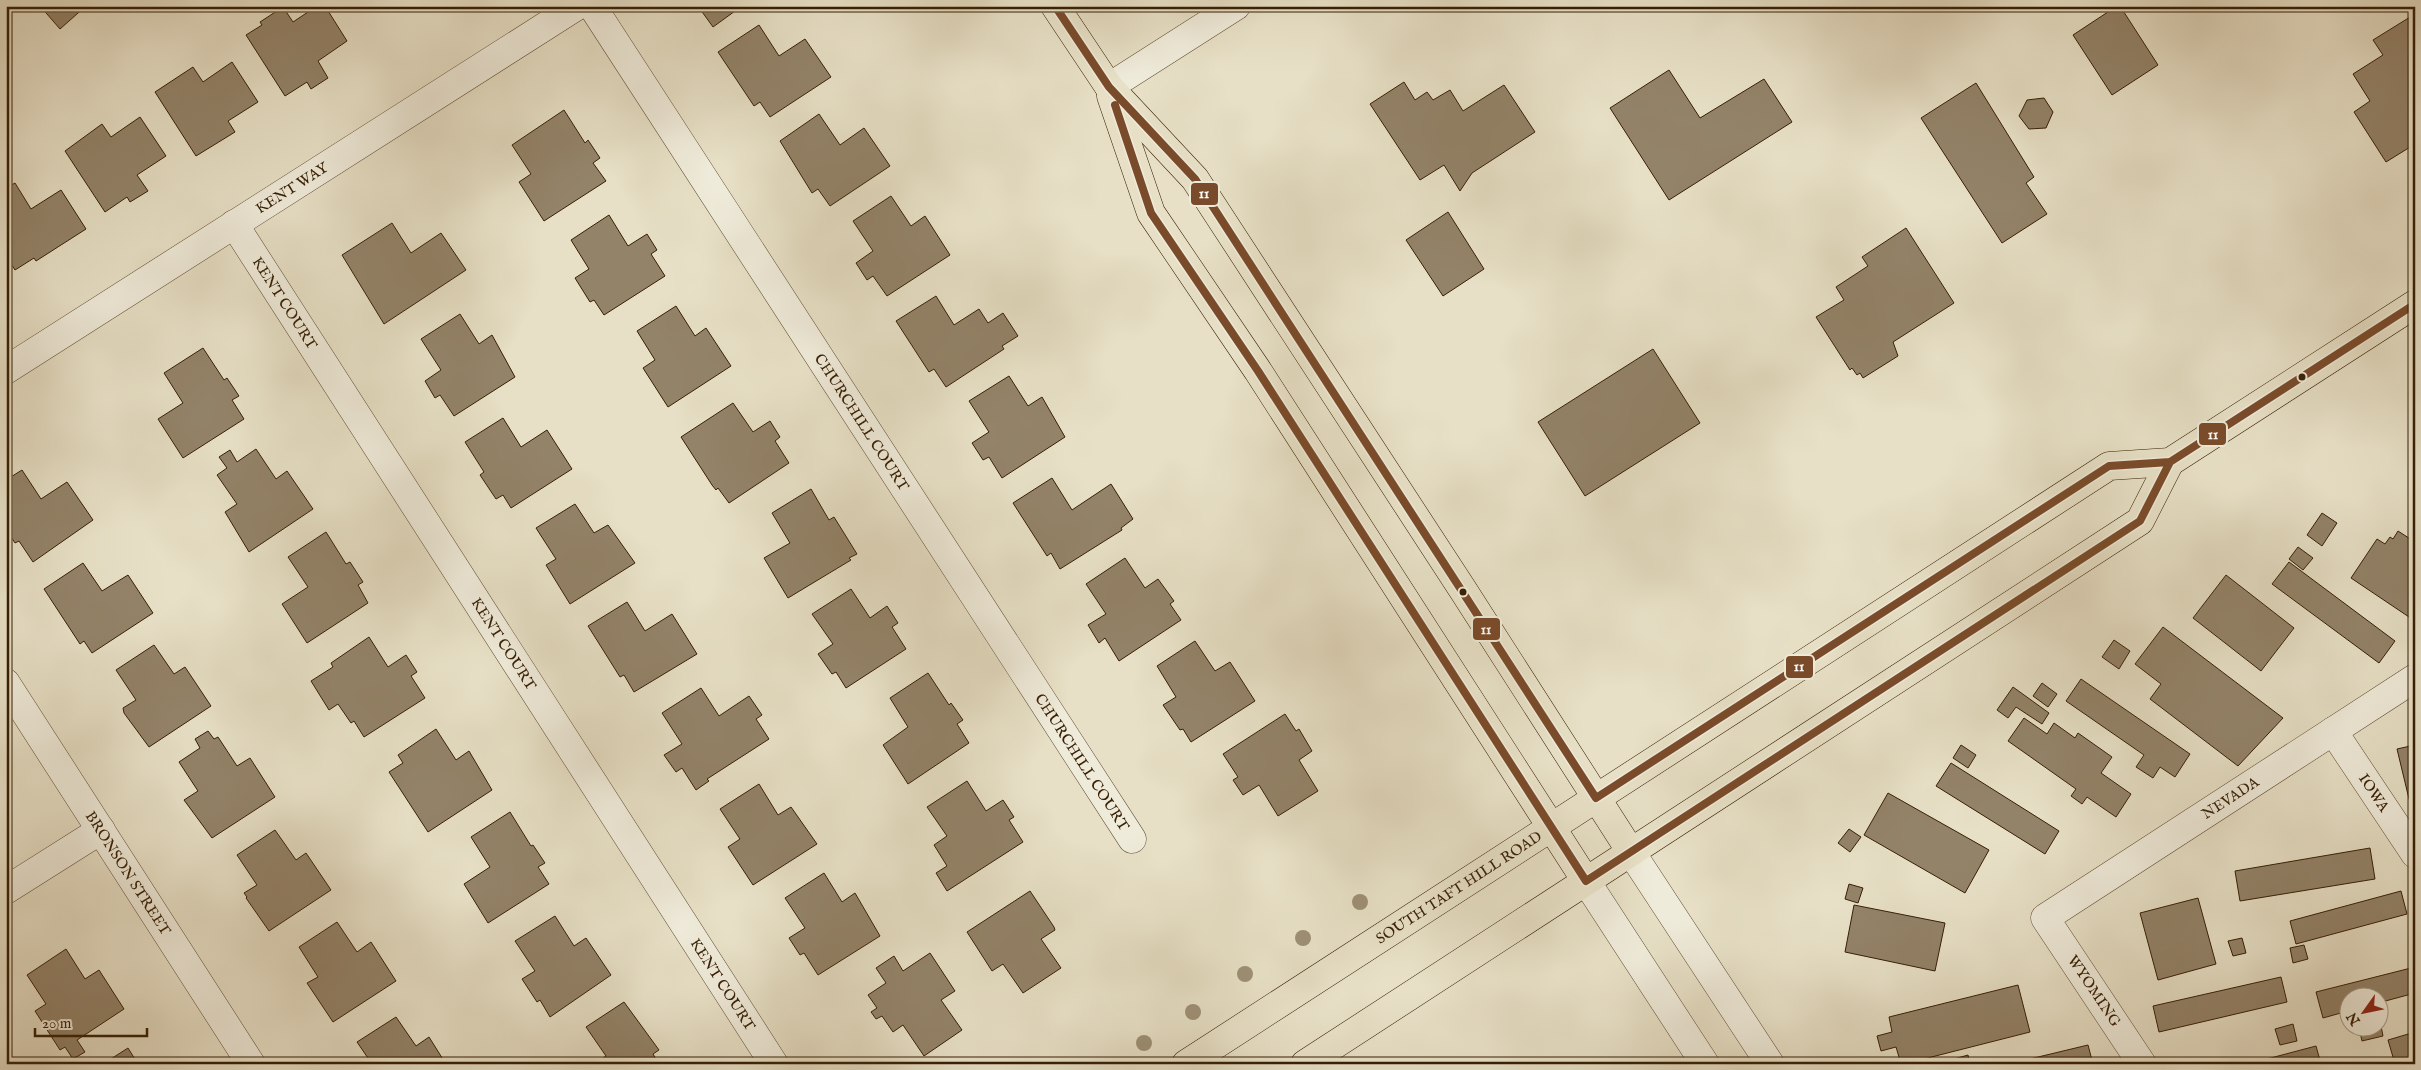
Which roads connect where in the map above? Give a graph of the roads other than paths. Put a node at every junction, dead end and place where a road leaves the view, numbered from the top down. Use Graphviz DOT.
graph roads {
  1 [pos="576,6"];
  2 [pos="592,6"];
  3 [pos="1055,6"];
  4 [pos="1236,6"];
  5 [pos="1109,87"];
  6 [pos="234,224"];
  7 [pos="2415,304"];
  8 [pos="6,370"];
  9 [pos="2170,462"];
  10 [pos="2415,678"];
  11 [pos="6,683"];
  12 [pos="2333,731"];
  13 [pos="1596,798"];
  14 [pos="1552,825"];
  15 [pos="101,830"];
  16 [pos="1132,839"];
  17 [pos="1631,852"];
  18 [pos="2415,854"];
  19 [pos="1586,880"];
  20 [pos="6,890"];
  21 [pos="2045,918"];
  22 [pos="251,1064"];
  23 [pos="774,1064"];
  24 [pos="1186,1064"];
  25 [pos="1305,1064"];
  26 [pos="1705,1064"];
  27 [pos="1770,1064"];
  28 [pos="2142,1064"];
  1 -- 6 [label="street, KENT WAY"];
  2 -- 16 [label="street, CHURCHILL COURT"];
  3 -- 5 [label="main road"];
  4 -- 5 [label="street"];
  5 -- 13 [label="main road"];
  5 -- 14 [label="main road"];
  6 -- 8 [label="street, KENT WAY"];
  6 -- 23 [label="street, KENT COURT"];
  7 -- 9 [label="main road, SOUTH TAFT HILL ROAD"];
  9 -- 13 [label="main road, SOUTH TAFT HILL ROAD"];
  9 -- 17 [label="main road"];
  10 -- 12 [label="street, NEVADA"];
  11 -- 15 [label="street, BRONSON STREET"];
  12 -- 18 [label="street, IOWA"];
  12 -- 21 [label="street, NEVADA"];
  13 -- 14 [label="main road, SOUTH TAFT HILL ROAD"];
  13 -- 17 [label="main road"];
  14 -- 19 [label="main road"];
  14 -- 24 [label="main road, SOUTH TAFT HILL ROAD"];
  15 -- 20 [label="street"];
  15 -- 22 [label="street, BRONSON STREET"];
  17 -- 19 [label="main road"];
  17 -- 27 [label="street"];
  19 -- 25 [label="main road"];
  19 -- 26 [label="street"];
  21 -- 28 [label="street, WYOMING"];
}
